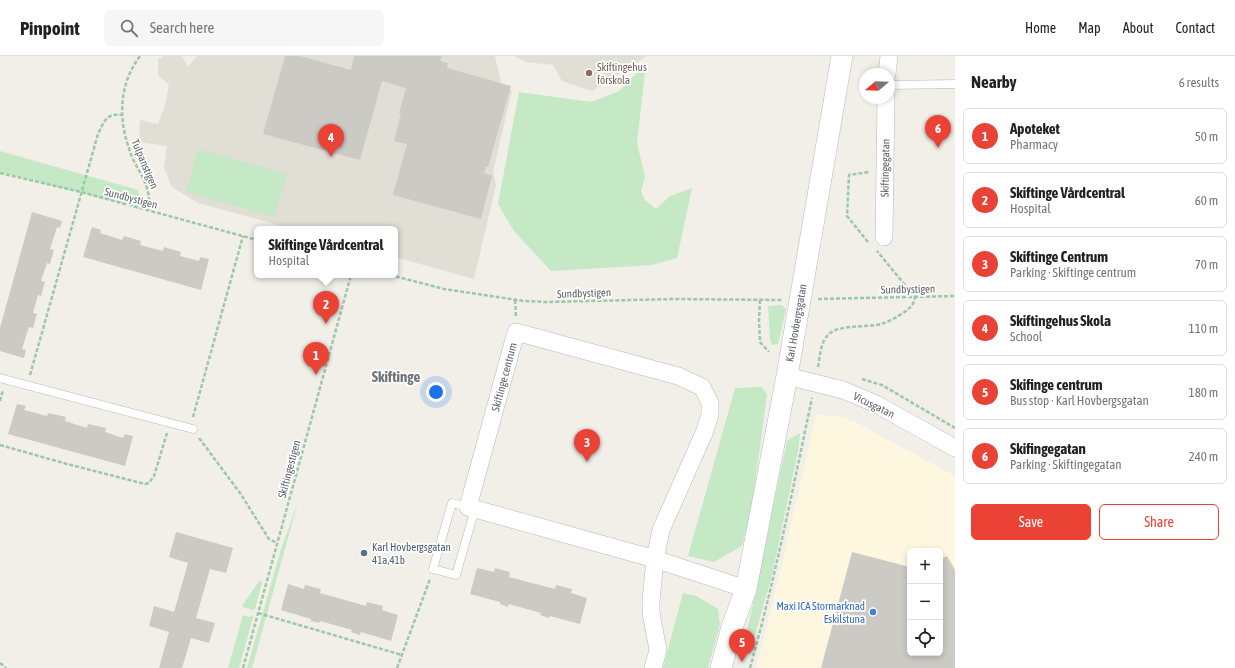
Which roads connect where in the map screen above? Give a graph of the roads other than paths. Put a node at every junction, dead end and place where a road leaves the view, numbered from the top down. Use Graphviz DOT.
graph roads {
  1 [pos="842,56"];
  2 [pos="889,56"];
  3 [pos="888,68"];
  4 [pos="955,84"];
  5 [pos="895,85"];
  6 [pos="886,104"];
  7 [pos="884,237"];
  8 [pos="787,376"];
  9 [pos="0,378"];
  10 [pos="193,429"];
  11 [pos="955,448"];
  12 [pos="471,508"];
  13 [pos="655,559"];
  14 [pos="746,589"];
  15 [pos="653,668"];
  16 [pos="721,668"];
  17 [pos="733,668"];
  1 -- 8 [label="street, Karl Hovbergsgatan"];
  2 -- 3 [label="street"];
  4 -- 5 [label="lane"];
  6 -- 7 [label="street, Skiftingegatan"];
  8 -- 11 [label="street, Vicusgatan"];
  8 -- 14 [label="street, Karl Hovbergsgatan"];
  9 -- 10 [label="lane"];
  12 -- 12 [label="lane"];
  12 -- 13 [label="street"];
  12 -- 13 [label="street, Skiftinge centrum"];
  13 -- 14 [label="street"];
  13 -- 15 [label="street"];
  14 -- 16 [label="street, Karl Hovbergsgatan"];
  14 -- 17 [label="street, Karl Hovbergsgatan"];
}
